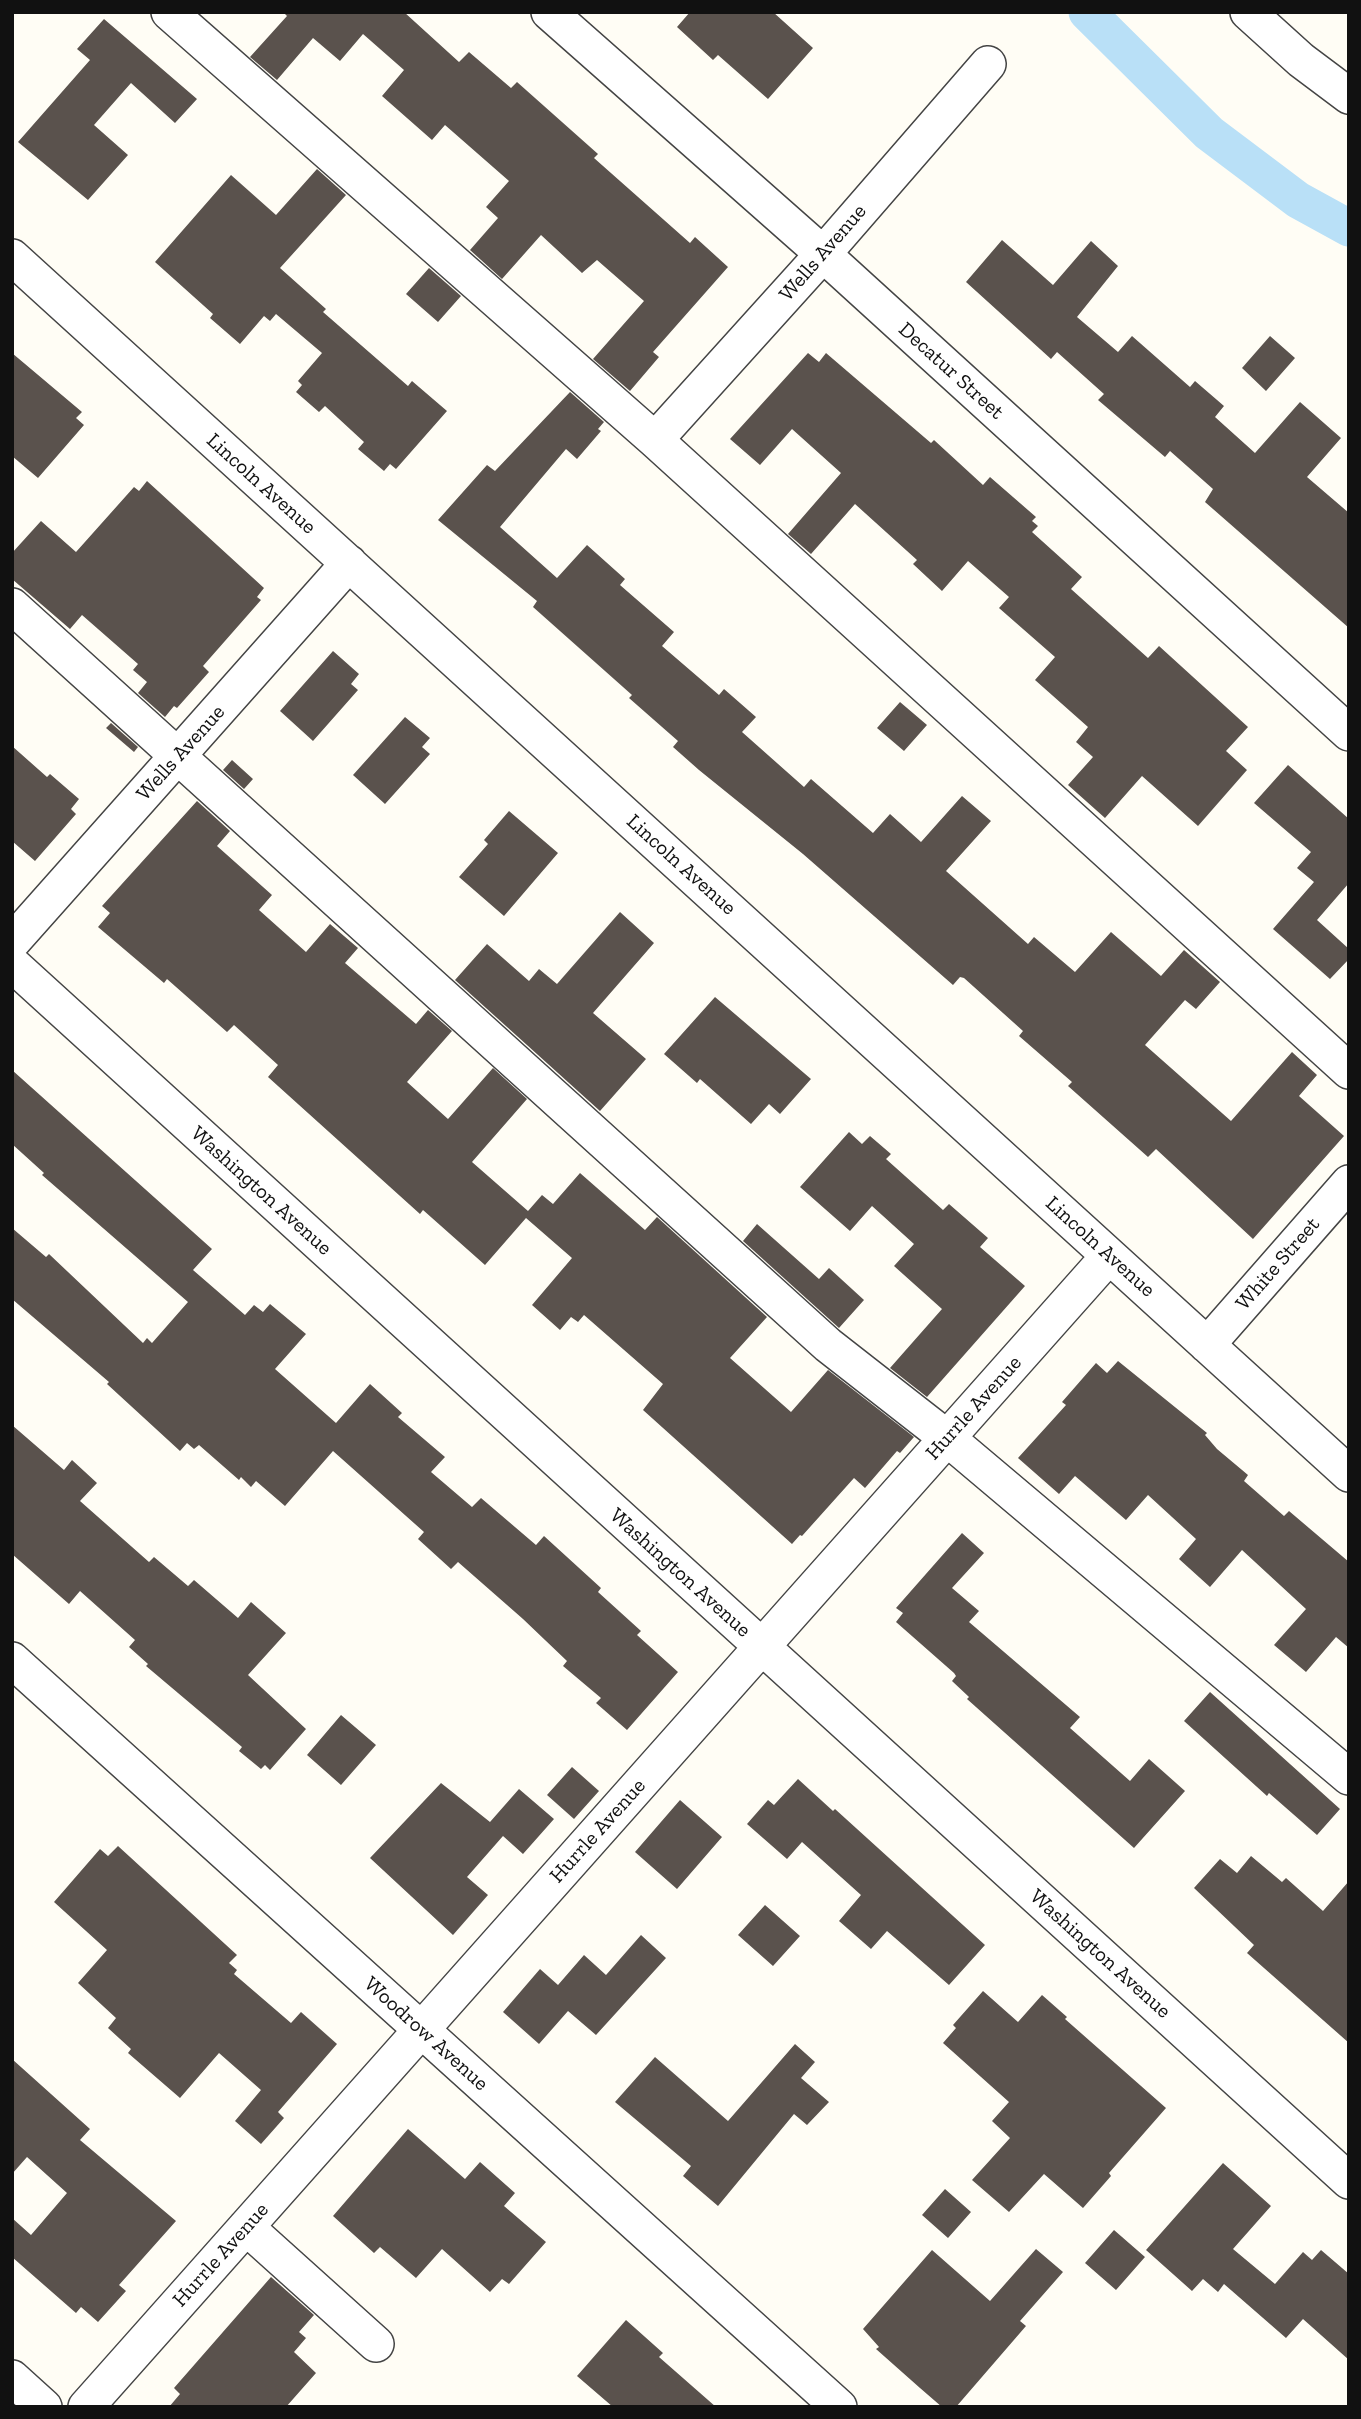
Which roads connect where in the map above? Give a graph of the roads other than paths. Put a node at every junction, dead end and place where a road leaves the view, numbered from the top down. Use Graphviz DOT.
graph roads {
  1 [pos="169,12"];
  2 [pos="550,12"];
  3 [pos="1248,12"];
  4 [pos="988,64"];
  5 [pos="1349,96"];
  6 [pos="823,254"];
  7 [pos="12,257"];
  8 [pos="655,440"];
  9 [pos="349,563"];
  10 [pos="12,606"];
  11 [pos="1349,733"];
  12 [pos="177,756"];
  13 [pos="12,942"];
  14 [pos="12,964"];
  15 [pos="1349,1072"];
  16 [pos="1349,1183"];
  17 [pos="1109,1256"];
  18 [pos="1207,1345"];
  19 [pos="947,1438"];
  20 [pos="1349,1474"];
  21 [pos="762,1647"];
  22 [pos="12,1660"];
  23 [pos="1349,1777"];
  24 [pos="421,2029"];
  25 [pos="1349,2181"];
  26 [pos="246,2227"];
  27 [pos="376,2344"];
  28 [pos="12,2378"];
  29 [pos="44,2407"];
  30 [pos="86,2407"];
  31 [pos="839,2407"];
  1 -- 8 [label="street"];
  2 -- 6 [label="street, Decatur Street"];
  3 -- 5 [label="street"];
  4 -- 6 [label="street, Wells Avenue"];
  6 -- 8 [label="street, Wells Avenue"];
  6 -- 11 [label="street, Decatur Street"];
  7 -- 9 [label="street, Lincoln Avenue"];
  8 -- 15 [label="street"];
  9 -- 12 [label="street, Wells Avenue"];
  9 -- 17 [label="street, Lincoln Avenue"];
  10 -- 12 [label="street"];
  12 -- 13 [label="street, Wells Avenue"];
  12 -- 19 [label="street"];
  14 -- 21 [label="street, Washington Avenue"];
  16 -- 18 [label="street, White Street"];
  17 -- 18 [label="street, Lincoln Avenue"];
  17 -- 19 [label="street, Hurrle Avenue"];
  18 -- 20 [label="street, Lincoln Avenue"];
  19 -- 21 [label="street, Hurrle Avenue"];
  19 -- 23 [label="street"];
  21 -- 24 [label="street, Hurrle Avenue"];
  21 -- 25 [label="street, Washington Avenue"];
  22 -- 24 [label="street, Woodrow Avenue"];
  24 -- 26 [label="street, Hurrle Avenue"];
  24 -- 31 [label="street, Woodrow Avenue"];
  26 -- 27 [label="street"];
  26 -- 30 [label="street, Hurrle Avenue"];
  28 -- 29 [label="street"];
}
